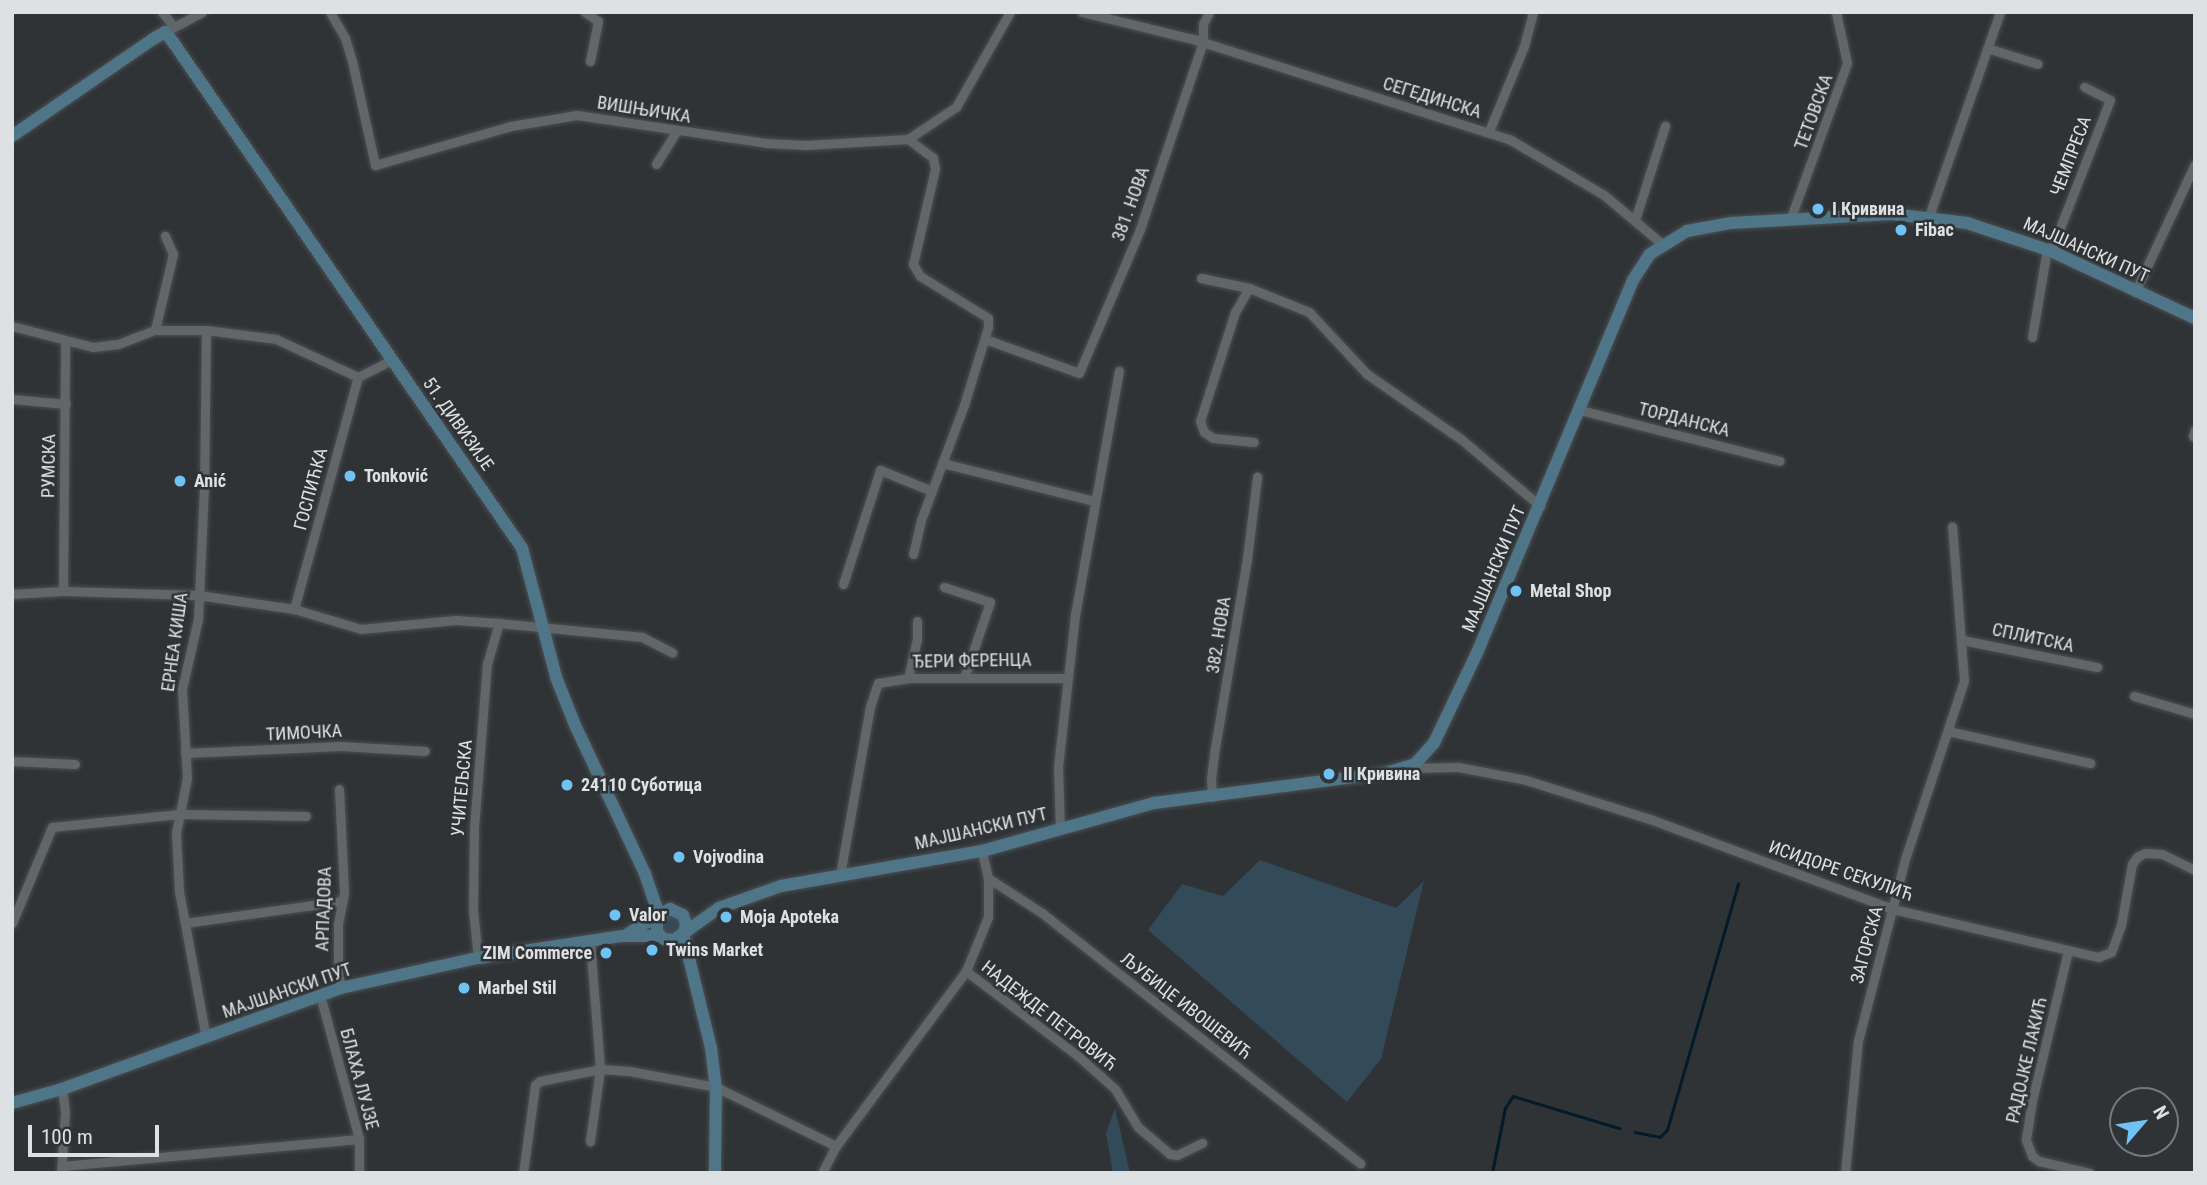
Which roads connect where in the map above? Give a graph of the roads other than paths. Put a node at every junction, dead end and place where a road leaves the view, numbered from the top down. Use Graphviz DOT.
graph roads {
  1 [pos="162,12"];
  2 [pos="202,12"];
  3 [pos="330,12"];
  4 [pos="585,12"];
  5 [pos="1010,12"];
  6 [pos="1082,12"];
  7 [pos="1209,12"];
  8 [pos="1533,12"];
  9 [pos="1836,12"];
  10 [pos="2000,12"];
  11 [pos="169,30"];
  12 [pos="1203,43"];
  13 [pos="1987,48"];
  14 [pos="590,61"];
  15 [pos="2038,64"];
  16 [pos="2084,87"];
  17 [pos="1665,126"];
  18 [pos="677,131"];
  19 [pos="1489,131"];
  20 [pos="12,136"];
  21 [pos="908,139"];
  22 [pos="656,164"];
  23 [pos="2195,164"];
  24 [pos="1928,216"];
  25 [pos="1635,220"];
  26 [pos="1790,220"];
  27 [pos="165,236"];
  28 [pos="1661,244"];
  29 [pos="2049,250"];
  30 [pos="1200,278"];
  31 [pos="1249,288"];
  32 [pos="2135,292"];
  33 [pos="2195,318"];
  34 [pos="12,326"];
  35 [pos="155,330"];
  36 [pos="206,330"];
  37 [pos="2032,337"];
  38 [pos="985,340"];
  39 [pos="65,341"];
  40 [pos="391,360"];
  41 [pos="1119,371"];
  42 [pos="358,377"];
  43 [pos="12,399"];
  44 [pos="66,404"];
  45 [pos="1580,410"];
  46 [pos="1254,442"];
  47 [pos="1780,461"];
  48 [pos="942,463"];
  49 [pos="1257,477"];
  50 [pos="932,491"];
  51 [pos="1094,501"];
  52 [pos="1540,506"];
  53 [pos="1952,526"];
  54 [pos="913,554"];
  55 [pos="843,584"];
  56 [pos="944,587"];
  57 [pos="63,591"];
  58 [pos="12,594"];
  59 [pos="198,596"];
  60 [pos="295,609"];
  61 [pos="917,621"];
  62 [pos="499,622"];
  63 [pos="541,628"];
  64 [pos="1962,640"];
  65 [pos="672,652"];
  66 [pos="2097,667"];
  67 [pos="908,678"];
  68 [pos="964,678"];
  69 [pos="1068,678"];
  70 [pos="2134,696"];
  71 [pos="2195,714"];
  72 [pos="1948,731"];
  73 [pos="425,751"];
  74 [pos="185,753"];
  75 [pos="12,761"];
  76 [pos="75,764"];
  77 [pos="2090,764"];
  78 [pos="1406,768"];
  79 [pos="339,789"];
  80 [pos="1212,797"];
  81 [pos="179,814"];
  82 [pos="306,816"];
  83 [pos="1060,830"];
  84 [pos="982,851"];
  85 [pos="2195,870"];
  86 [pos="645,874"];
  87 [pos="840,874"];
  88 [pos="988,878"];
  89 [pos="342,901"];
  90 [pos="719,908"];
  91 [pos="1893,909"];
  92 [pos="678,911"];
  93 [pos="658,916"];
  94 [pos="12,923"];
  95 [pos="185,923"];
  96 [pos="684,933"];
  97 [pos="622,936"];
  98 [pos="662,937"];
  99 [pos="590,941"];
  100 [pos="2068,951"];
  101 [pos="478,958"];
  102 [pos="966,971"];
  103 [pos="692,973"];
  104 [pos="341,988"];
  105 [pos="320,995"];
  106 [pos="206,1038"];
  107 [pos="600,1069"];
  108 [pos="716,1087"];
  109 [pos="62,1088"];
  110 [pos="12,1102"];
  111 [pos="359,1139"];
  112 [pos="590,1142"];
  113 [pos="1202,1143"];
  114 [pos="836,1146"];
  115 [pos="1360,1163"];
  116 [pos="61,1169"];
  117 [pos="359,1173"];
  118 [pos="523,1173"];
  119 [pos="715,1173"];
  120 [pos="822,1173"];
  121 [pos="1845,1173"];
  122 [pos="2090,1173"];
  1 -- 11 [label="street"];
  2 -- 11 [label="street"];
  3 -- 18 [label="street, ВИШЊИЧКА"];
  4 -- 14 [label="street"];
  5 -- 21 [label="street"];
  6 -- 12 [label="street, СЕГЕДИНСКА"];
  7 -- 12 [label="street"];
  8 -- 19 [label="street"];
  9 -- 26 [label="street, ТЕТОВСКА"];
  10 -- 13 [label="street"];
  11 -- 20 [label="street"];
  11 -- 40 [label="street, 51. ДИВИЗИЈЕ"];
  12 -- 19 [label="street, СЕГЕДИНСКА"];
  12 -- 38 [label="street, 381. НОВА"];
  13 -- 15 [label="street"];
  13 -- 24 [label="street"];
  16 -- 29 [label="street, ЧЕМПРЕСА"];
  17 -- 25 [label="street"];
  18 -- 21 [label="street, ВИШЊИЧКА"];
  18 -- 22 [label="street"];
  19 -- 25 [label="street, СЕГЕДИНСКА"];
  21 -- 38 [label="street"];
  23 -- 32 [label="street"];
  24 -- 26 [label="street, МАЈШАНСКИ ПУТ"];
  24 -- 29 [label="street, МАЈШАНСКИ ПУТ"];
  25 -- 28 [label="street, СЕГЕДИНСКА"];
  26 -- 28 [label="street, МАЈШАНСКИ ПУТ"];
  27 -- 35 [label="street"];
  28 -- 45 [label="street, МАЈШАНСКИ ПУТ"];
  29 -- 32 [label="street, МАЈШАНСКИ ПУТ"];
  29 -- 37 [label="street"];
  30 -- 31 [label="street"];
  31 -- 46 [label="street"];
  31 -- 52 [label="street"];
  32 -- 33 [label="street, МАЈШАНСКИ ПУТ"];
  34 -- 39 [label="street"];
  35 -- 36 [label="street"];
  35 -- 39 [label="street"];
  36 -- 42 [label="street"];
  36 -- 59 [label="street, ЕРНЕА КИША"];
  38 -- 48 [label="street"];
  39 -- 44 [label="street, РУМСКА"];
  40 -- 42 [label="street"];
  40 -- 63 [label="street, 51. ДИВИЗИЈЕ"];
  41 -- 51 [label="street"];
  42 -- 60 [label="street, ГОСПИЋКА"];
  43 -- 44 [label="street"];
  44 -- 57 [label="street, РУМСКА"];
  45 -- 47 [label="street, ТОРДАНСКА"];
  45 -- 52 [label="street, МАЈШАНСКИ ПУТ"];
  48 -- 50 [label="street"];
  48 -- 51 [label="street"];
  49 -- 80 [label="street, 382. НОВА"];
  50 -- 54 [label="street"];
  50 -- 55 [label="street"];
  51 -- 69 [label="street"];
  52 -- 78 [label="street, МАЈШАНСКИ ПУТ"];
  53 -- 64 [label="street, ЗАГОРСКА"];
  56 -- 68 [label="street"];
  57 -- 58 [label="street"];
  57 -- 59 [label="street"];
  59 -- 60 [label="street"];
  59 -- 74 [label="street, ЕРНЕА КИША"];
  60 -- 62 [label="street"];
  61 -- 67 [label="street"];
  62 -- 63 [label="street"];
  62 -- 101 [label="street, УЧИТЕЉСКА"];
  63 -- 65 [label="street"];
  63 -- 86 [label="street, 51. ДИВИЗИЈЕ"];
  64 -- 66 [label="street, СПЛИТСКА"];
  64 -- 72 [label="street, ЗАГОРСКА"];
  67 -- 68 [label="street, ЂЕРИ ФЕРЕНЦА"];
  67 -- 87 [label="street, ЂЕРИ ФЕРЕНЦА"];
  68 -- 69 [label="street, ЂЕРИ ФЕРЕНЦА"];
  69 -- 83 [label="street"];
  70 -- 71 [label="street"];
  72 -- 77 [label="street"];
  72 -- 91 [label="street, ЗАГОРСКА"];
  73 -- 74 [label="street, ТИМОЧКА"];
  74 -- 81 [label="street, ЕРНЕА КИША"];
  75 -- 76 [label="street"];
  78 -- 80 [label="street, МАЈШАНСКИ ПУТ"];
  78 -- 91 [label="street, ИСИДОРЕ СЕКУЛИЋ"];
  79 -- 89 [label="street, АРПАДОВА"];
  80 -- 83 [label="street, МАЈШАНСКИ ПУТ"];
  81 -- 82 [label="street"];
  81 -- 94 [label="street"];
  81 -- 95 [label="street, ЕРНЕА КИША"];
  83 -- 84 [label="street, МАЈШАНСКИ ПУТ"];
  84 -- 87 [label="street, МАЈШАНСКИ ПУТ"];
  84 -- 88 [label="street, НАДЕЖДЕ ПЕТРОВИЋ"];
  85 -- 100 [label="street, ИСИДОРЕ СЕКУЛИЋ"];
  86 -- 92 [label="street, 51. ДИВИЗИЈЕ"];
  86 -- 93 [label="street, 51. ДИВИЗИЈЕ"];
  87 -- 90 [label="street, МАЈШАНСКИ ПУТ"];
  88 -- 102 [label="street, НАДЕЖДЕ ПЕТРОВИЋ"];
  88 -- 115 [label="street, ЉУБИЦЕ ИВОШЕВИЋ"];
  89 -- 95 [label="street"];
  89 -- 104 [label="street, АРПАДОВА"];
  90 -- 92 [label="street, МАЈШАНСКИ ПУТ"];
  90 -- 96 [label="street, МАЈШАНСКИ ПУТ"];
  91 -- 100 [label="street, ИСИДОРЕ СЕКУЛИЋ"];
  91 -- 121 [label="street, ЗАГОРСКА"];
  92 -- 93 [label="street"];
  92 -- 96 [label="street"];
  93 -- 97 [label="street, МАЈШАНСКИ ПУТ"];
  93 -- 98 [label="street"];
  95 -- 106 [label="street, ЕРНЕА КИША"];
  96 -- 98 [label="street"];
  96 -- 103 [label="street"];
  97 -- 98 [label="street, МАЈШАНСКИ ПУТ"];
  97 -- 99 [label="street, МАЈШАНСКИ ПУТ"];
  98 -- 103 [label="street"];
  99 -- 101 [label="street, МАЈШАНСКИ ПУТ"];
  99 -- 107 [label="street"];
  100 -- 122 [label="street, РАДОЈКЕ ЛАКИЋ"];
  101 -- 104 [label="street, МАЈШАНСКИ ПУТ"];
  102 -- 113 [label="street, НАДЕЖДЕ ПЕТРОВИЋ"];
  102 -- 114 [label="street, НАДЕЖДЕ ПЕТРОВИЋ"];
  103 -- 108 [label="street"];
  104 -- 105 [label="street, МАЈШАНСКИ ПУТ"];
  105 -- 106 [label="street, МАЈШАНСКИ ПУТ"];
  105 -- 111 [label="street, БЛАХА ЛУЈЗЕ"];
  106 -- 109 [label="street, МАЈШАНСКИ ПУТ"];
  107 -- 108 [label="street"];
  107 -- 112 [label="street"];
  107 -- 118 [label="street"];
  108 -- 114 [label="street"];
  108 -- 119 [label="street"];
  109 -- 110 [label="street, МАЈШАНСКИ ПУТ"];
  109 -- 116 [label="street"];
  111 -- 116 [label="street"];
  111 -- 117 [label="street, БЛАХА ЛУЈЗЕ"];
  114 -- 120 [label="street, НАДЕЖДЕ ПЕТРОВИЋ"];
}
